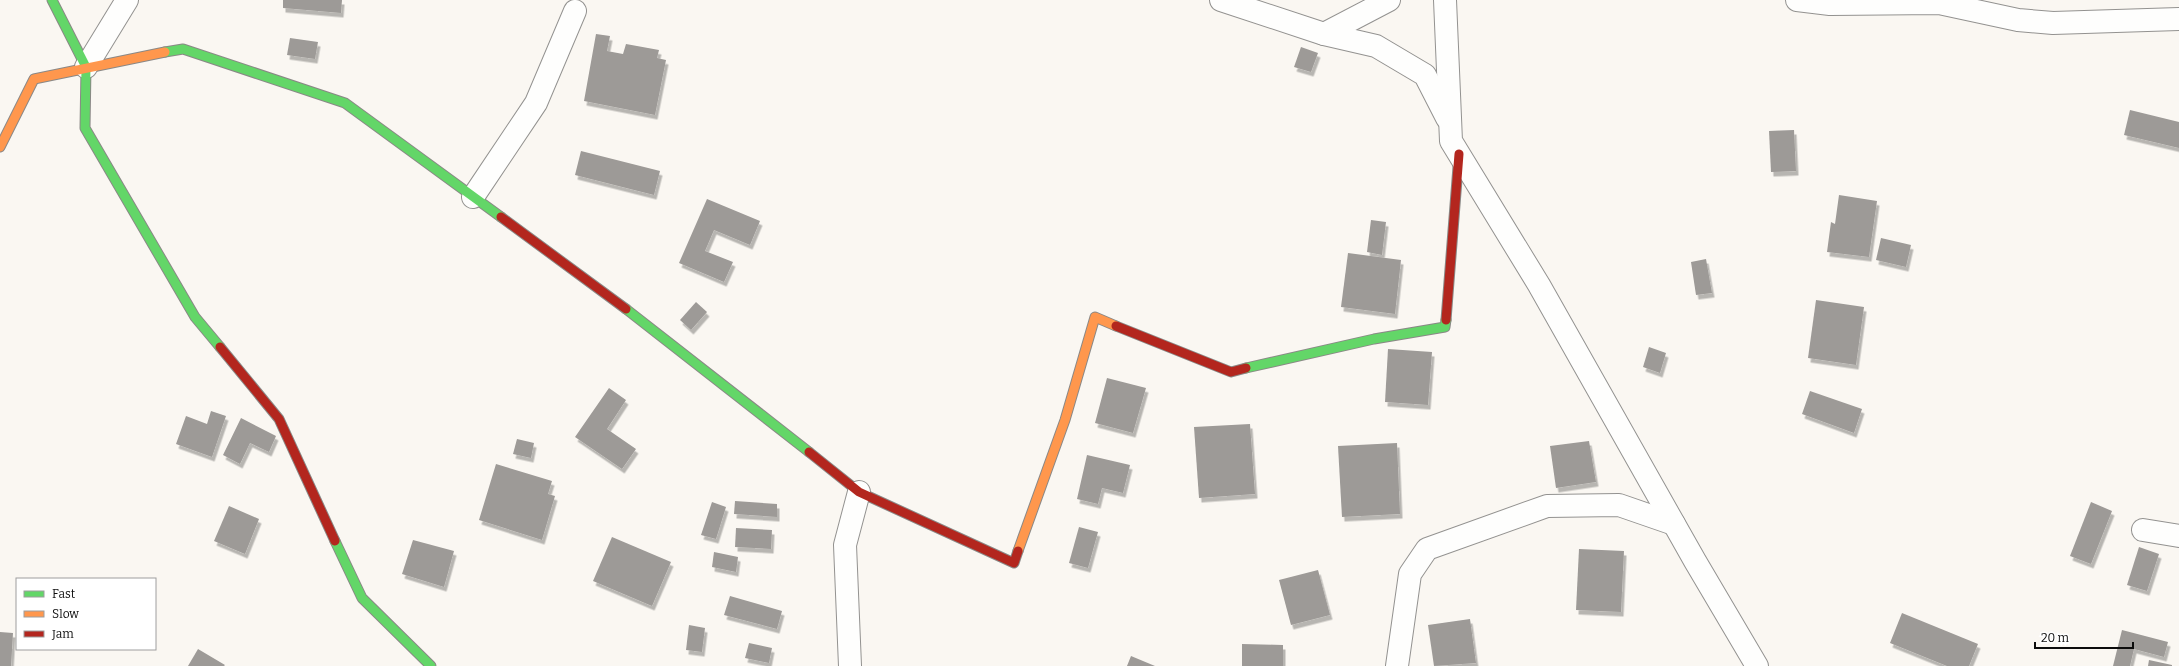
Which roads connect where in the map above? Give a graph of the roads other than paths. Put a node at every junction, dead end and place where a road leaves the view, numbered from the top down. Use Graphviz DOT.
graph roads {
  1 [pos="52,0"];
  2 [pos="126,0"];
  3 [pos="1221,0"];
  4 [pos="1389,0"];
  5 [pos="1445,0"];
  6 [pos="1797,0"];
  7 [pos="575,11"];
  8 [pos="2179,19"];
  9 [pos="1324,34"];
  10 [pos="86,67"];
  11 [pos="1450,127"];
  12 [pos="0,147"];
  13 [pos="1459,154"];
  14 [pos="473,198"];
  15 [pos="859,492"];
  16 [pos="1674,524"];
  17 [pos="2143,530"];
  18 [pos="2179,536"];
  19 [pos="431,666"];
  20 [pos="850,666"];
  21 [pos="1397,666"];
  22 [pos="1757,666"];
  1 -- 10 [label="street"];
  2 -- 10 [label="street"];
  3 -- 9 [label="street"];
  4 -- 9 [label="street"];
  5 -- 11 [label="street"];
  6 -- 8 [label="street"];
  7 -- 14 [label="street"];
  9 -- 11 [label="street"];
  10 -- 12 [label="street"];
  10 -- 14 [label="street"];
  10 -- 19 [label="street"];
  11 -- 13 [label="street"];
  13 -- 15 [label="street"];
  13 -- 16 [label="street"];
  14 -- 15 [label="street"];
  15 -- 20 [label="street"];
  16 -- 21 [label="street"];
  16 -- 22 [label="street"];
  17 -- 18 [label="street"];
}
